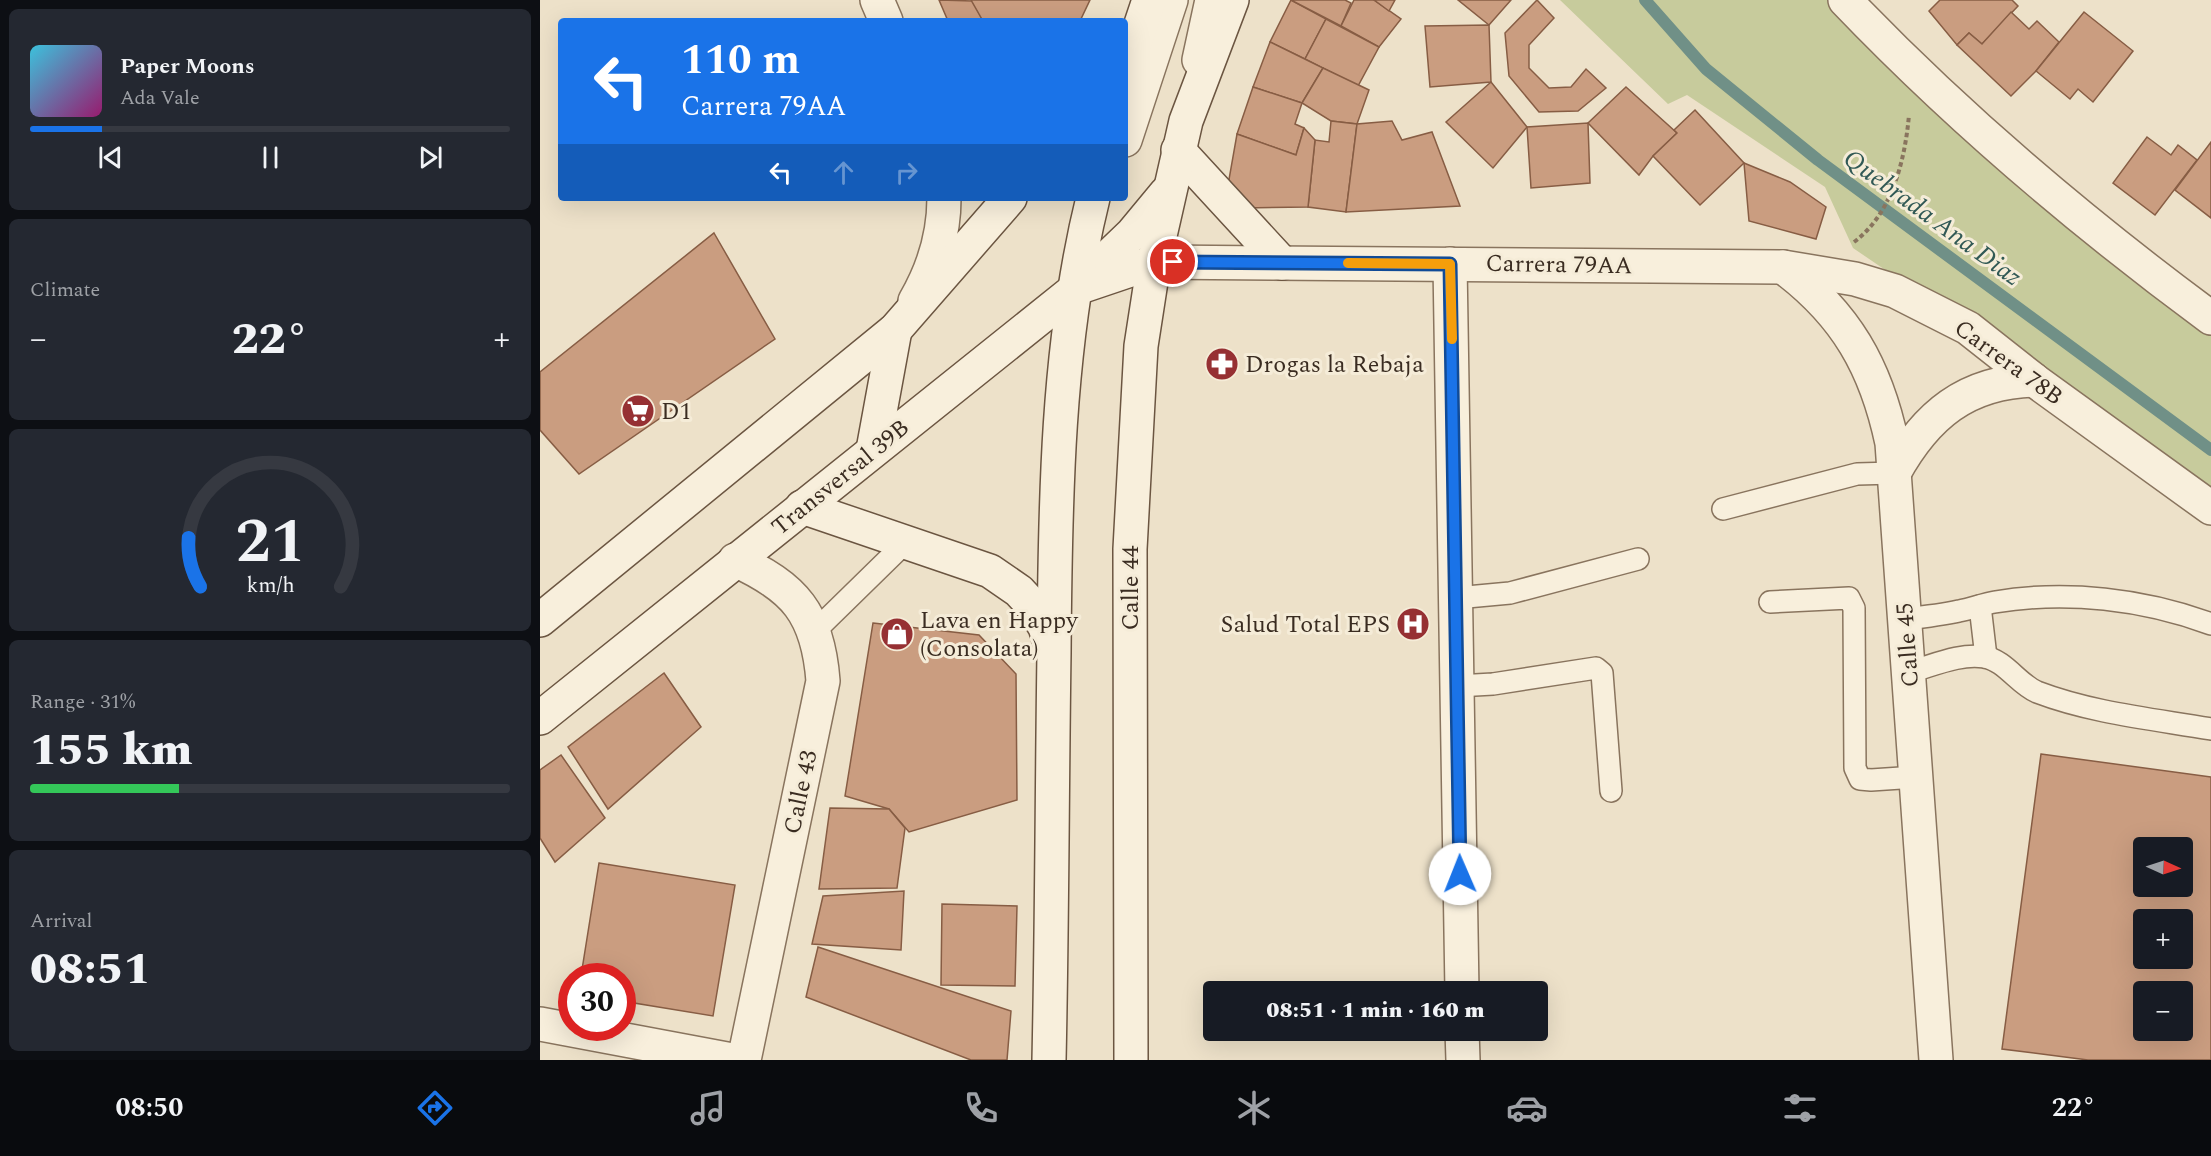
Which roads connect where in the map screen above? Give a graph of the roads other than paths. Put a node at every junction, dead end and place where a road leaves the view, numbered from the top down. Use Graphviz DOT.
graph roads {
  1 [pos="877,0"];
  2 [pos="1149,0"];
  3 [pos="1171,0"];
  4 [pos="1212,0"];
  5 [pos="1232,0"];
  6 [pos="1845,0"];
  7 [pos="885,18"];
  8 [pos="1128,59"];
  9 [pos="1128,131"];
  10 [pos="1182,135"];
  11 [pos="1169,189"];
  12 [pos="944,201"];
  13 [pos="1007,201"];
  14 [pos="1092,201"];
  15 [pos="1105,201"];
  16 [pos="1154,262"];
  17 [pos="1282,262"];
  18 [pos="1450,264"];
  19 [pos="1784,267"];
  20 [pos="1077,288"];
  21 [pos="2211,318"];
  22 [pos="896,330"];
  23 [pos="2034,380"];
  24 [pos="873,450"];
  25 [pos="1894,473"];
  26 [pos="802,507"];
  27 [pos="2211,508"];
  28 [pos="1724,509"];
  29 [pos="906,542"];
  30 [pos="1638,559"];
  31 [pos="735,560"];
  32 [pos="1456,598"];
  33 [pos="1770,602"];
  34 [pos="1980,606"];
  35 [pos="1905,619"];
  36 [pos="540,620"];
  37 [pos="2211,624"];
  38 [pos="814,631"];
  39 [pos="1054,653"];
  40 [pos="1986,657"];
  41 [pos="1909,672"];
  42 [pos="1457,686"];
  43 [pos="540,718"];
  44 [pos="2211,729"];
  45 [pos="1916,777"];
  46 [pos="1611,791"];
  47 [pos="1462,981"];
  48 [pos="540,1024"];
  49 [pos="1462,1041"];
  50 [pos="732,1060"];
  51 [pos="744,1060"];
  52 [pos="1050,1060"];
  53 [pos="1131,1060"];
  54 [pos="1462,1060"];
  55 [pos="1936,1060"];
  1 -- 7 [label="street"];
  2 -- 8 [label="street"];
  3 -- 9 [label="street"];
  4 -- 10 [label="street, Calle 44"];
  5 -- 10 [label="street, Calle 44"];
  6 -- 21 [label="street"];
  10 -- 11 [label="street, Calle 44"];
  10 -- 17 [label="street"];
  11 -- 16 [label="street, Calle 44"];
  11 -- 20 [label="street"];
  12 -- 22 [label="street"];
  13 -- 22 [label="street"];
  14 -- 20 [label="street"];
  15 -- 20 [label="street"];
  16 -- 17 [label="street, Carrera 79AA"];
  16 -- 20 [label="street, Transversal 39B"];
  16 -- 53 [label="street, Calle 44"];
  17 -- 18 [label="street, Carrera 79AA"];
  18 -- 19 [label="street, Carrera 79AA"];
  18 -- 32 [label="street"];
  19 -- 23 [label="street, Carrera 78B"];
  19 -- 25 [label="street, Calle 45"];
  20 -- 24 [label="street, Transversal 39B"];
  20 -- 39 [label="street"];
  22 -- 24 [label="street"];
  22 -- 36 [label="street"];
  23 -- 25 [label="street"];
  23 -- 27 [label="street, Carrera 78B"];
  24 -- 26 [label="street, Transversal 39B"];
  25 -- 28 [label="lane"];
  25 -- 35 [label="street, Calle 45"];
  26 -- 29 [label="street"];
  26 -- 31 [label="street, Transversal 39B"];
  29 -- 38 [label="lane"];
  29 -- 39 [label="street"];
  30 -- 32 [label="lane"];
  31 -- 38 [label="street, Calle 43"];
  31 -- 43 [label="street, Transversal 39B"];
  32 -- 42 [label="street"];
  33 -- 45 [label="lane"];
  34 -- 35 [label="lane"];
  34 -- 37 [label="lane"];
  34 -- 40 [label="lane"];
  35 -- 41 [label="street, Calle 45"];
  38 -- 51 [label="street, Calle 43"];
  39 -- 52 [label="street"];
  40 -- 41 [label="lane"];
  40 -- 44 [label="lane"];
  41 -- 45 [label="street, Calle 45"];
  42 -- 46 [label="lane"];
  42 -- 47 [label="street"];
  45 -- 55 [label="street, Calle 45"];
  48 -- 50 [label="street"];
  49 -- 54 [label="street"];
}
